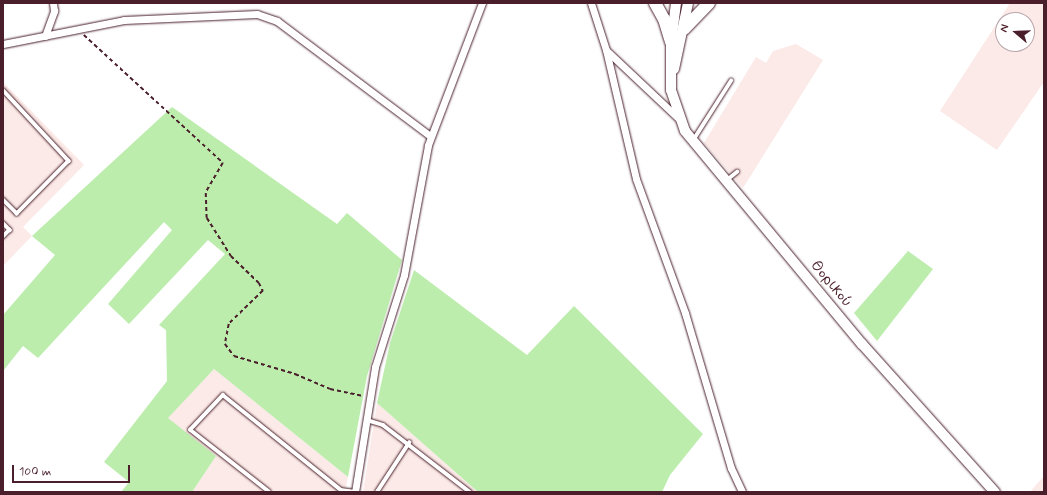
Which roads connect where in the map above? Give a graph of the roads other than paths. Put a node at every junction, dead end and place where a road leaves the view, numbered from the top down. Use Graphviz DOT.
graph roads {
  1 [pos="52,3"];
  2 [pos="482,3"];
  3 [pos="591,3"];
  4 [pos="655,3"];
  5 [pos="676,3"];
  6 [pos="688,3"];
  7 [pos="709,3"];
  8 [pos="684,29"];
  9 [pos="45,36"];
  10 [pos="671,42"];
  11 [pos="3,44"];
  12 [pos="606,50"];
  13 [pos="671,80"];
  14 [pos="731,81"];
  15 [pos="3,90"];
  16 [pos="678,118"];
  17 [pos="430,136"];
  18 [pos="692,142"];
  19 [pos="737,172"];
  20 [pos="725,182"];
  21 [pos="3,200"];
  22 [pos="3,223"];
  23 [pos="3,237"];
  24 [pos="367,420"];
  25 [pos="409,443"];
  26 [pos="340,491"];
  27 [pos="269,492"];
  28 [pos="355,492"];
  29 [pos="377,492"];
  30 [pos="470,492"];
  31 [pos="742,492"];
  32 [pos="996,492"];
  1 -- 9 [label="street"];
  2 -- 17 [label="street"];
  3 -- 12 [label="street"];
  4 -- 10 [label="highway"];
  5 -- 10 [label="main road, Θορικού"];
  6 -- 8 [label="main road, Θορικού"];
  7 -- 8 [label="highway"];
  8 -- 13 [label="main road, Θορικού"];
  9 -- 11 [label="street"];
  9 -- 17 [label="street"];
  10 -- 13 [label="main road, Θορικού"];
  12 -- 16 [label="street"];
  12 -- 31 [label="street"];
  13 -- 16 [label="main road, Θορικού"];
  14 -- 18 [label="lane"];
  15 -- 21 [label="lane"];
  16 -- 18 [label="main road, Θορικού"];
  17 -- 24 [label="street"];
  18 -- 20 [label="main road, Θορικού"];
  19 -- 20 [label="lane"];
  20 -- 32 [label="main road, Θορικού"];
  22 -- 23 [label="lane"];
  24 -- 25 [label="lane"];
  24 -- 28 [label="street"];
  25 -- 29 [label="lane"];
  25 -- 30 [label="lane"];
  26 -- 27 [label="lane"];
  26 -- 28 [label="lane"];
}
